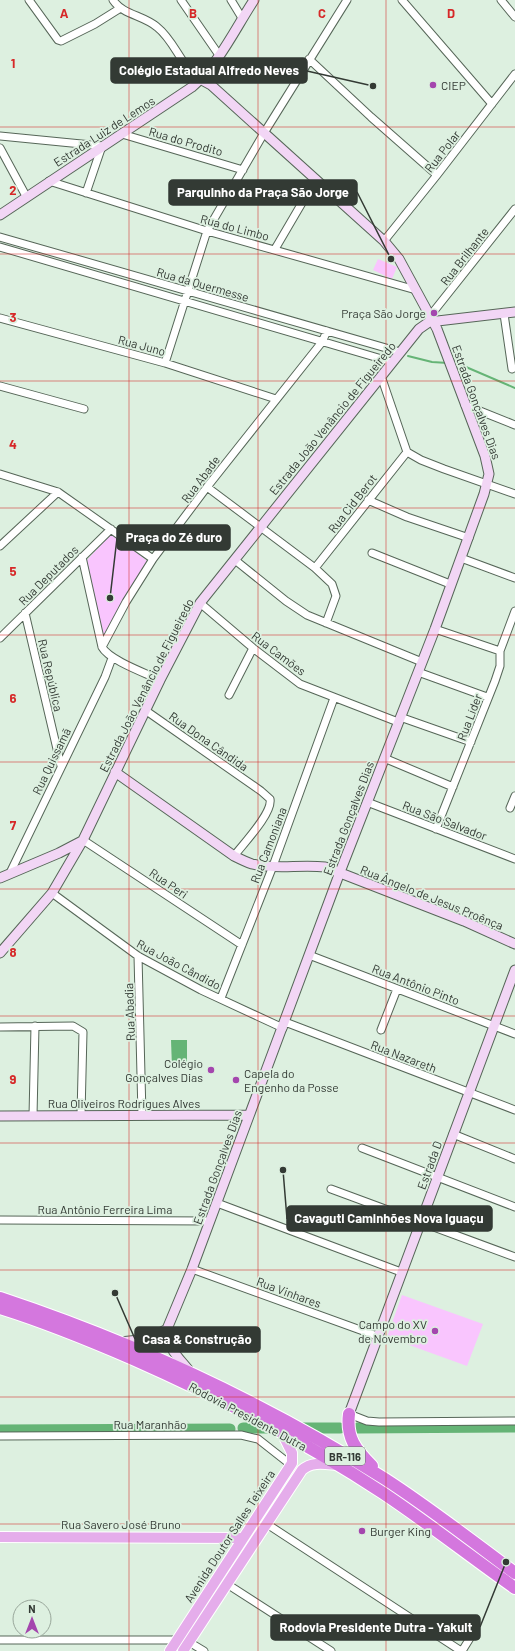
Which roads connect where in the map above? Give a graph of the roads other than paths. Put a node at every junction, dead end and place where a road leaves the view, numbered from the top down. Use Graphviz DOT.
graph roads {
  1 [pos="29,0"];
  2 [pos="113,0"];
  3 [pos="181,0"];
  4 [pos="231,0"];
  5 [pos="254,0"];
  6 [pos="347,0"];
  7 [pos="402,0"];
  8 [pos="501,0"];
  9 [pos="119,9"];
  10 [pos="515,17"];
  11 [pos="242,18"];
  12 [pos="219,55"];
  13 [pos="309,59"];
  14 [pos="515,74"];
  15 [pos="200,79"];
  16 [pos="492,104"];
  17 [pos="264,133"];
  18 [pos="122,134"];
  19 [pos="0,136"];
  20 [pos="102,146"];
  21 [pos="0,148"];
  22 [pos="242,170"];
  23 [pos="437,175"];
  24 [pos="316,179"];
  25 [pos="49,181"];
  26 [pos="86,193"];
  27 [pos="26,196"];
  28 [pos="515,209"];
  29 [pos="0,215"];
  30 [pos="207,231"];
  31 [pos="0,237"];
  32 [pos="384,241"];
  33 [pos="0,247"];
  34 [pos="275,249"];
  35 [pos="416,290"];
  36 [pos="188,292"];
  37 [pos="185,302"];
  38 [pos="515,312"];
  39 [pos="504,314"];
  40 [pos="0,318"];
  41 [pos="432,318"];
  42 [pos="327,331"];
  43 [pos="322,342"];
  44 [pos="400,352"];
  45 [pos="392,362"];
  46 [pos="165,363"];
  47 [pos="512,369"];
  48 [pos="381,376"];
  49 [pos="0,386"];
  50 [pos="276,399"];
  51 [pos="464,405"];
  52 [pos="84,409"];
  53 [pos="515,423"];
  54 [pos="407,452"];
  55 [pos="0,474"];
  56 [pos="488,483"];
  57 [pos="207,487"];
  58 [pos="58,492"];
  59 [pos="515,494"];
  60 [pos="368,500"];
  61 [pos="260,527"];
  62 [pos="111,529"];
  63 [pos="469,538"];
  64 [pos="0,546"];
  65 [pos="372,553"];
  66 [pos="82,557"];
  67 [pos="461,558"];
  68 [pos="153,559"];
  69 [pos="235,560"];
  70 [pos="315,568"];
  71 [pos="515,578"];
  72 [pos="450,584"];
  73 [pos="200,603"];
  74 [pos="515,611"];
  75 [pos="25,613"];
  76 [pos="326,623"];
  77 [pos="435,629"];
  78 [pos="0,638"];
  79 [pos="102,647"];
  80 [pos="253,648"];
  81 [pos="500,652"];
  82 [pos="112,658"];
  83 [pos="422,662"];
  84 [pos="418,672"];
  85 [pos="160,680"];
  86 [pos="229,694"];
  87 [pos="488,697"];
  88 [pos="334,698"];
  89 [pos="145,710"];
  90 [pos="399,720"];
  91 [pos="471,742"];
  92 [pos="384,758"];
  93 [pos="61,766"];
  94 [pos="115,772"];
  95 [pos="453,787"];
  96 [pos="515,796"];
  97 [pos="367,802"];
  98 [pos="510,808"];
  99 [pos="436,829"];
  100 [pos="83,840"];
  101 [pos="234,856"];
  102 [pos="515,859"];
  103 [pos="272,866"];
  104 [pos="340,872"];
  105 [pos="10,873"];
  106 [pos="0,878"];
  107 [pos="52,893"];
  108 [pos="515,944"];
  109 [pos="242,945"];
  110 [pos="0,952"];
  111 [pos="309,955"];
  112 [pos="138,956"];
  113 [pos="515,970"];
  114 [pos="513,980"];
  115 [pos="397,989"];
  116 [pos="220,998"];
  117 [pos="284,1025"];
  118 [pos="493,1025"];
  119 [pos="35,1026"];
  120 [pos="0,1027"];
  121 [pos="382,1030"];
  122 [pos="515,1034"];
  123 [pos="468,1093"];
  124 [pos="515,1110"];
  125 [pos="80,1115"];
  126 [pos="142,1115"];
  127 [pos="248,1115"];
  128 [pos="0,1116"];
  129 [pos="34,1116"];
  130 [pos="453,1134"];
  131 [pos="362,1148"];
  132 [pos="515,1159"];
  133 [pos="438,1177"];
  134 [pos="331,1189"];
  135 [pos="217,1203"];
  136 [pos="515,1207"];
  137 [pos="0,1220"];
  138 [pos="210,1221"];
  139 [pos="421,1221"];
  140 [pos="515,1256"];
  141 [pos="192,1269"];
  142 [pos="401,1272"];
  143 [pos="0,1298"];
  144 [pos="0,1308"];
  145 [pos="167,1329"];
  146 [pos="377,1336"];
  147 [pos="120,1342"];
  148 [pos="192,1374"];
  149 [pos="349,1414"];
  150 [pos="515,1421"];
  151 [pos="281,1433"];
  152 [pos="0,1436"];
  153 [pos="291,1464"];
  154 [pos="339,1465"];
  155 [pos="384,1479"];
  156 [pos="278,1484"];
  157 [pos="289,1490"];
  158 [pos="267,1524"];
  159 [pos="0,1537"];
  160 [pos="242,1538"];
  161 [pos="249,1553"];
  162 [pos="515,1573"];
  163 [pos="227,1584"];
  164 [pos="515,1588"];
  165 [pos="475,1630"];
  166 [pos="0,1640"];
  167 [pos="177,1640"];
  168 [pos="189,1642"];
  169 [pos="170,1651"];
  170 [pos="183,1651"];
  171 [pos="204,1651"];
  172 [pos="331,1651"];
  173 [pos="461,1651"];
  1 -- 9 [label="street"];
  2 -- 9 [label="street"];
  3 -- 12 [label="street"];
  4 -- 11 [label="street"];
  5 -- 11 [label="street, Estrada Luiz de Lemos"];
  6 -- 13 [label="street"];
  7 -- 16 [label="street"];
  8 -- 10 [label="street"];
  9 -- 15 [label="street"];
  11 -- 12 [label="street, Estrada Luiz de Lemos"];
  12 -- 15 [label="street, Estrada Luiz de Lemos"];
  13 -- 17 [label="street"];
  13 -- 23 [label="street"];
  14 -- 16 [label="street, Rua Polar"];
  15 -- 17 [label="street, Estrada Gonçalves Dias"];
  15 -- 18 [label="street, Estrada Luiz de Lemos"];
  16 -- 23 [label="street, Rua Polar"];
  17 -- 22 [label="street"];
  17 -- 24 [label="street, Estrada Gonçalves Dias"];
  18 -- 20 [label="street, Estrada Luiz de Lemos"];
  18 -- 22 [label="street, Rua do Prodito"];
  19 -- 20 [label="street"];
  20 -- 25 [label="street, Estrada Luiz de Lemos"];
  20 -- 26 [label="street"];
  21 -- 27 [label="street"];
  22 -- 30 [label="street"];
  23 -- 32 [label="street, Rua Polar"];
  24 -- 32 [label="street, Estrada Gonçalves Dias"];
  24 -- 34 [label="street"];
  25 -- 26 [label="street, Rua do Limbo"];
  25 -- 27 [label="street, Estrada Luiz de Lemos"];
  26 -- 30 [label="street, Rua do Limbo"];
  27 -- 29 [label="street, Estrada Luiz de Lemos"];
  28 -- 41 [label="street, Rua Brilhante"];
  30 -- 34 [label="street, Rua do Limbo"];
  30 -- 36 [label="street"];
  31 -- 36 [label="street, Rua da Quermesse"];
  32 -- 35 [label="street, Estrada Gonçalves Dias"];
  33 -- 37 [label="street, Rua da Quermesse"];
  34 -- 35 [label="street, Rua do Limbo"];
  35 -- 41 [label="street, Estrada Gonçalves Dias"];
  36 -- 37 [label="street"];
  36 -- 42 [label="street, Rua da Quermesse"];
  37 -- 43 [label="street, Rua da Quermesse"];
  37 -- 46 [label="street"];
  38 -- 39 [label="street, Estrada João Venâncio de Figueiredo"];
  39 -- 41 [label="street, Estrada João Venâncio de Figueiredo"];
  39 -- 47 [label="street"];
  40 -- 46 [label="street, Rua Juno"];
  41 -- 44 [label="street, Estrada João Venâncio de Figueiredo"];
  41 -- 51 [label="street, Estrada Gonçalves Dias"];
  42 -- 43 [label="street, Rua Abade"];
  42 -- 44 [label="street, Rua da Quermesse"];
  43 -- 45 [label="street, Rua da Quermesse"];
  43 -- 50 [label="street, Rua Abade"];
  44 -- 45 [label="street, Estrada João Venâncio de Figueiredo"];
  45 -- 48 [label="street, Estrada João Venâncio de Figueiredo"];
  46 -- 50 [label="street, Rua Juno"];
  48 -- 54 [label="street"];
  48 -- 61 [label="street, Estrada João Venâncio de Figueiredo"];
  49 -- 52 [label="street"];
  50 -- 57 [label="street, Rua Abade"];
  51 -- 53 [label="street"];
  51 -- 56 [label="street, Estrada Gonçalves Dias"];
  54 -- 56 [label="street"];
  54 -- 60 [label="street, Rua Cid Berot"];
  55 -- 58 [label="street"];
  56 -- 59 [label="street"];
  56 -- 63 [label="street, Estrada Gonçalves Dias"];
  57 -- 61 [label="street"];
  57 -- 68 [label="street, Rua Abade"];
  58 -- 62 [label="street"];
  58 -- 64 [label="street"];
  60 -- 63 [label="street"];
  60 -- 70 [label="street, Rua Cid Berot"];
  61 -- 69 [label="street, Estrada João Venâncio de Figueiredo"];
  61 -- 70 [label="street"];
  62 -- 66 [label="street, Rua Deputados"];
  62 -- 68 [label="street"];
  63 -- 67 [label="street, Estrada Gonçalves Dias"];
  65 -- 72 [label="street"];
  66 -- 75 [label="street, Rua Deputados"];
  66 -- 79 [label="street"];
  67 -- 71 [label="street"];
  67 -- 72 [label="street, Estrada Gonçalves Dias"];
  68 -- 79 [label="street, Rua Abade"];
  69 -- 73 [label="street, Estrada João Venâncio de Figueiredo"];
  69 -- 76 [label="street"];
  70 -- 76 [label="street"];
  72 -- 77 [label="street, Estrada Gonçalves Dias"];
  73 -- 80 [label="street, Rua Camões"];
  73 -- 85 [label="street, Estrada João Venâncio de Figueiredo"];
  74 -- 81 [label="street, Rua Líder"];
  75 -- 78 [label="street, Rua Deputados"];
  75 -- 93 [label="street, Rua República"];
  76 -- 83 [label="street"];
  77 -- 81 [label="street"];
  77 -- 83 [label="street, Estrada Gonçalves Dias"];
  79 -- 82 [label="street"];
  80 -- 86 [label="street"];
  80 -- 88 [label="street, Rua Camões"];
  81 -- 87 [label="street, Rua Líder"];
  82 -- 85 [label="street"];
  82 -- 93 [label="street, Rua Quissamã"];
  83 -- 84 [label="street, Estrada Gonçalves Dias"];
  84 -- 87 [label="street"];
  84 -- 90 [label="street, Estrada Gonçalves Dias"];
  85 -- 89 [label="street, Estrada João Venâncio de Figueiredo"];
  87 -- 91 [label="street, Rua Líder"];
  88 -- 90 [label="street, Rua Camões"];
  88 -- 103 [label="street, Rua Camoniana"];
  89 -- 94 [label="street, Estrada João Venâncio de Figueiredo"];
  89 -- 101 [label="street, Rua Dona Cândida"];
  90 -- 91 [label="street, Rua Camões"];
  90 -- 92 [label="street, Estrada Gonçalves Dias"];
  91 -- 95 [label="street, Rua Líder"];
  92 -- 95 [label="street"];
  92 -- 97 [label="street, Estrada Gonçalves Dias"];
  93 -- 105 [label="street, Rua Quissamã"];
  94 -- 100 [label="street, Estrada João Venâncio de Figueiredo"];
  94 -- 101 [label="street, Rua Ângelo de Jesus Proênça"];
  95 -- 99 [label="street, Rua Líder"];
  96 -- 98 [label="street"];
  97 -- 99 [label="street, Rua São Salvador"];
  97 -- 104 [label="street, Estrada Gonçalves Dias"];
  99 -- 102 [label="street, Rua São Salvador"];
  100 -- 105 [label="street"];
  100 -- 107 [label="street, Estrada João Venâncio de Figueiredo"];
  100 -- 109 [label="street, Rua Peri"];
  101 -- 103 [label="street, Rua Ângelo de Jesus Proênça"];
  103 -- 104 [label="street, Rua Ângelo de Jesus Proênça"];
  103 -- 109 [label="street, Rua Camoniana"];
  104 -- 108 [label="street, Rua Ângelo de Jesus Proênça"];
  104 -- 111 [label="street, Estrada Gonçalves Dias"];
  105 -- 106 [label="street"];
  107 -- 110 [label="street, Estrada João Venâncio de Figueiredo"];
  107 -- 112 [label="street, Rua João Cândido"];
  109 -- 116 [label="street, Rua Camoniana"];
  111 -- 115 [label="street, Rua Antônio Pinto"];
  111 -- 117 [label="street, Estrada Gonçalves Dias"];
  112 -- 116 [label="street, Rua João Cândido"];
  112 -- 126 [label="street, Rua Abadia"];
  113 -- 114 [label="street, Estrada D"];
  114 -- 118 [label="street, Estrada D"];
  115 -- 118 [label="street, Rua Antônio Pinto"];
  115 -- 121 [label="street"];
  116 -- 117 [label="street, Rua João Cândido"];
  117 -- 123 [label="street, Rua Nazareth"];
  117 -- 127 [label="street, Estrada Gonçalves Dias"];
  118 -- 122 [label="street, Rua Antônio Pinto"];
  118 -- 123 [label="street, Estrada D"];
  119 -- 120 [label="street"];
  119 -- 125 [label="street"];
  119 -- 129 [label="street"];
  123 -- 124 [label="street, Rua Nazareth"];
  123 -- 130 [label="street, Estrada D"];
  125 -- 126 [label="street, Rua Oliveiros Rodrigues Alves"];
  125 -- 129 [label="street, Rua Oliveiros Rodrigues Alves"];
  126 -- 127 [label="street, Rua Oliveiros Rodrigues Alves"];
  127 -- 135 [label="street, Estrada Gonçalves Dias"];
  128 -- 129 [label="street, Rua Oliveiros Rodrigues Alves"];
  130 -- 132 [label="street"];
  130 -- 133 [label="street, Estrada D"];
  131 -- 133 [label="street"];
  133 -- 136 [label="street"];
  133 -- 139 [label="street, Estrada D"];
  134 -- 139 [label="street"];
  135 -- 138 [label="street, Estrada Gonçalves Dias"];
  135 -- 142 [label="street"];
  137 -- 138 [label="street, Rua Antônio Ferreira Lima"];
  138 -- 141 [label="street, Estrada Gonçalves Dias"];
  139 -- 140 [label="street"];
  139 -- 142 [label="street, Estrada D"];
  141 -- 145 [label="street, Estrada Gonçalves Dias"];
  141 -- 146 [label="street, Rua Vinhares"];
  142 -- 146 [label="street, Estrada D"];
  143 -- 147 [label="highway, Rodovia Presidente Dutra / BR-116"];
  144 -- 151 [label="highway, Rodovia Presidente Dutra / BR-116"];
  145 -- 147 [label="street"];
  145 -- 148 [label="street"];
  146 -- 149 [label="street, Estrada D"];
  147 -- 148 [label="highway, Rodovia Presidente Dutra / BR-116"];
  148 -- 155 [label="highway, Rodovia Presidente Dutra / BR-116"];
  149 -- 150 [label="street"];
  149 -- 155 [label="highway"];
  151 -- 153 [label="main road, Avenida Doutor Salles Teixeira"];
  151 -- 154 [label="highway, Rodovia Presidente Dutra / BR-116"];
  152 -- 153 [label="street, Rua Maranhão"];
  153 -- 156 [label="main road, Avenida Doutor Salles Teixeira"];
  154 -- 157 [label="main road, Avenida Doutor Salles Teixeira"];
  154 -- 164 [label="highway, Rodovia Presidente Dutra / BR-116"];
  155 -- 162 [label="highway, Rodovia Presidente Dutra / BR-116"];
  156 -- 157 [label="main road"];
  156 -- 160 [label="main road, Avenida Doutor Salles Teixeira"];
  157 -- 158 [label="main road, Avenida Doutor Salles Teixeira"];
  158 -- 161 [label="main road, Avenida Doutor Salles Teixeira"];
  158 -- 173 [label="street"];
  159 -- 160 [label="main road, Rua Savero José Bruno"];
  160 -- 161 [label="main road"];
  160 -- 167 [label="main road, Avenida Doutor Salles Teixeira"];
  161 -- 163 [label="main road, Avenida Doutor Salles Teixeira"];
  163 -- 168 [label="main road, Avenida Doutor Salles Teixeira"];
  163 -- 172 [label="street"];
  165 -- 173 [label="street"];
  166 -- 167 [label="street"];
  167 -- 169 [label="main road, Avenida Doutor Salles Teixeira"];
  168 -- 170 [label="main road, Avenida Doutor Salles Teixeira"];
  168 -- 171 [label="street"];
}
